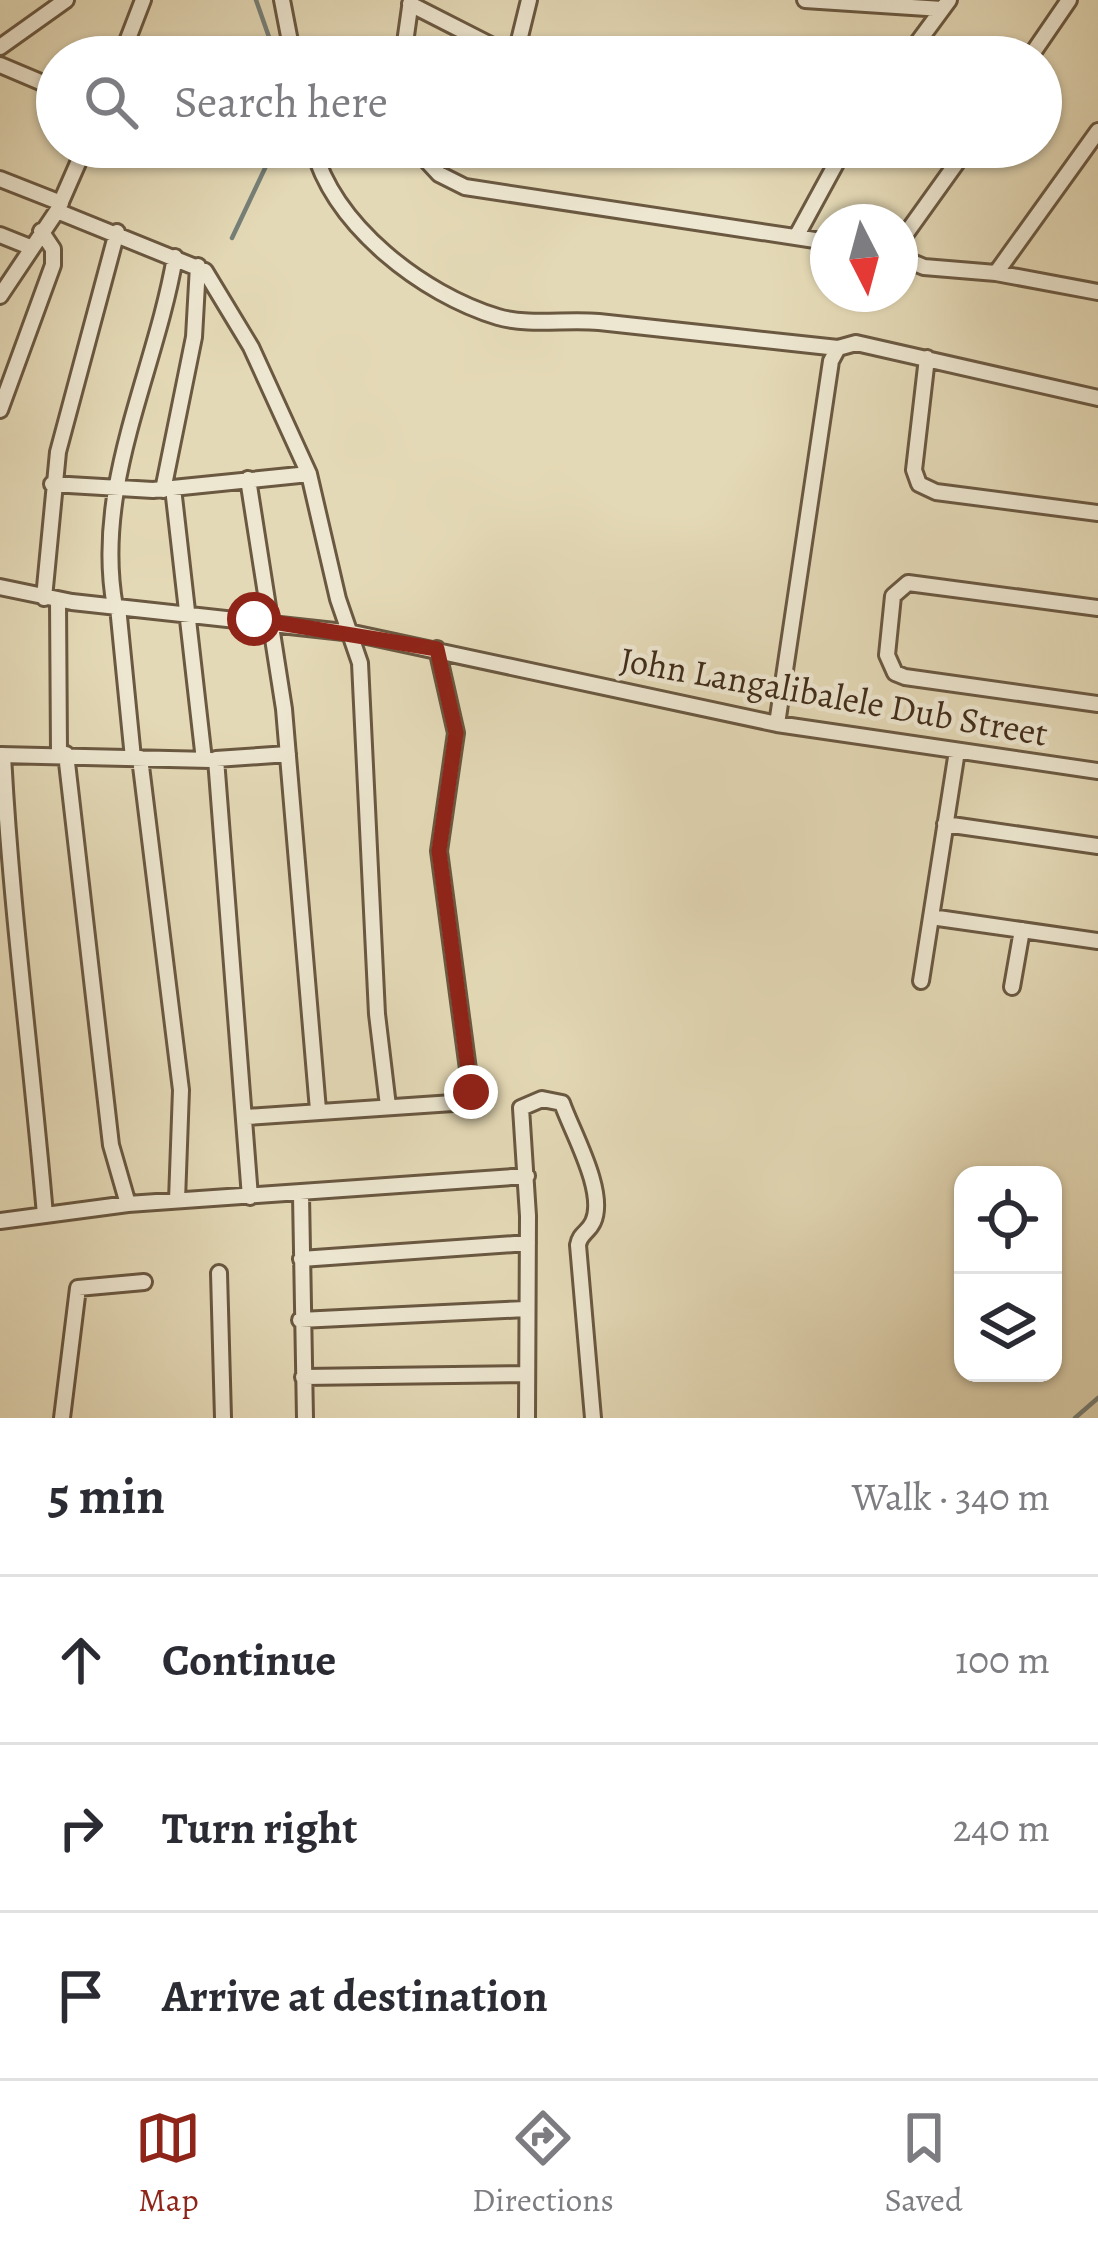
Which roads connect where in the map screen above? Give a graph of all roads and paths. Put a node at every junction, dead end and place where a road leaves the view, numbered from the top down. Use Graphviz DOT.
graph roads {
  1 [pos="66,0"];
  2 [pos="143,0"];
  3 [pos="282,0"];
  4 [pos="529,0"];
  5 [pos="806,0"];
  6 [pos="1069,0"];
  7 [pos="411,2"];
  8 [pos="945,5"];
  9 [pos="129,36"];
  10 [pos="289,36"];
  11 [pos="406,36"];
  12 [pos="475,36"];
  13 [pos="520,36"];
  14 [pos="923,36"];
  15 [pos="1044,36"];
  16 [pos="0,47"];
  17 [pos="0,65"];
  18 [pos="36,80"];
  19 [pos="1098,131"];
  20 [pos="76,168"];
  21 [pos="323,168"];
  22 [pos="433,168"];
  23 [pos="834,168"];
  24 [pos="953,168"];
  25 [pos="0,179"];
  26 [pos="59,207"];
  27 [pos="918,217"];
  28 [pos="40,231"];
  29 [pos="117,232"];
  30 [pos="0,235"];
  31 [pos="796,237"];
  32 [pos="810,239"];
  33 [pos="30,247"];
  34 [pos="175,257"];
  35 [pos="918,263"];
  36 [pos="199,266"];
  37 [pos="997,273"];
  38 [pos="2,289"];
  39 [pos="1098,292"];
  40 [pos="838,348"];
  41 [pos="927,358"];
  42 [pos="1098,398"];
  43 [pos="0,410"];
  44 [pos="309,474"];
  45 [pos="248,479"];
  46 [pos="52,484"];
  47 [pos="113,489"];
  48 [pos="168,489"];
  49 [pos="1098,513"];
  50 [pos="0,587"];
  51 [pos="51,599"];
  52 [pos="117,607"];
  53 [pos="1098,608"];
  54 [pos="185,615"];
  55 [pos="274,621"];
  56 [pos="353,633"];
  57 [pos="437,649"];
  58 [pos="1098,704"];
  59 [pos="776,724"];
  60 [pos="957,752"];
  61 [pos="63,754"];
  62 [pos="288,754"];
  63 [pos="2,755"];
  64 [pos="137,758"];
  65 [pos="210,760"];
  66 [pos="1098,771"];
  67 [pos="946,824"];
  68 [pos="1098,846"];
  69 [pos="931,917"];
  70 [pos="1022,930"];
  71 [pos="1098,940"];
  72 [pos="921,981"];
  73 [pos="1012,987"];
  74 [pos="388,1106"];
  75 [pos="318,1110"];
  76 [pos="247,1117"];
  77 [pos="527,1176"];
  78 [pos="250,1196"];
  79 [pos="301,1196"];
  80 [pos="177,1200"];
  81 [pos="128,1204"];
  82 [pos="45,1215"];
  83 [pos="0,1221"];
  84 [pos="528,1243"];
  85 [pos="301,1259"];
  86 [pos="219,1274"];
  87 [pos="144,1282"];
  88 [pos="526,1309"];
  89 [pos="299,1320"];
  90 [pos="527,1374"];
  91 [pos="302,1377"];
  92 [pos="62,1418"];
  93 [pos="223,1418"];
  94 [pos="304,1418"];
  95 [pos="527,1418"];
  96 [pos="593,1418"];
  1 -- 16 [label="street"];
  2 -- 9 [label="street"];
  3 -- 10 [label="street"];
  4 -- 13 [label="street"];
  5 -- 8 [label="street"];
  6 -- 15 [label="street"];
  7 -- 11 [label="street"];
  7 -- 12 [label="street"];
  8 -- 14 [label="street"];
  17 -- 18 [label="street"];
  19 -- 37 [label="street"];
  20 -- 26 [label="street"];
  21 -- 40 [label="street"];
  22 -- 31 [label="street"];
  23 -- 31 [label="street"];
  24 -- 27 [label="street"];
  25 -- 26 [label="street"];
  26 -- 28 [label="street"];
  26 -- 29 [label="street"];
  28 -- 33 [label="street"];
  28 -- 43 [label="street"];
  29 -- 34 [label="street"];
  29 -- 46 [label="street"];
  30 -- 33 [label="street"];
  31 -- 32 [label="street"];
  33 -- 38 [label="street"];
  34 -- 36 [label="street"];
  34 -- 47 [label="street"];
  35 -- 37 [label="street"];
  36 -- 44 [label="street"];
  36 -- 48 [label="street"];
  37 -- 39 [label="street"];
  40 -- 41 [label="street"];
  40 -- 59 [label="street"];
  41 -- 42 [label="street"];
  41 -- 49 [label="street"];
  44 -- 45 [label="street"];
  44 -- 56 [label="street"];
  45 -- 48 [label="street"];
  45 -- 55 [label="street"];
  46 -- 47 [label="street"];
  46 -- 51 [label="street"];
  47 -- 48 [label="street"];
  47 -- 52 [label="street"];
  48 -- 54 [label="street"];
  50 -- 51 [label="street, John Langalibalele Dub Street"];
  51 -- 52 [label="street, John Langalibalele Dub Street"];
  51 -- 61 [label="street"];
  52 -- 54 [label="street, John Langalibalele Dub Street"];
  52 -- 64 [label="street"];
  53 -- 58 [label="street"];
  54 -- 55 [label="street, John Langalibalele Dub Street"];
  54 -- 65 [label="street"];
  55 -- 56 [label="street, John Langalibalele Dub Street"];
  55 -- 62 [label="street"];
  56 -- 57 [label="street, John Langalibalele Dub Street"];
  56 -- 74 [label="street"];
  57 -- 59 [label="street, John Langalibalele Dub Street"];
  57 -- 74 [label="street"];
  59 -- 60 [label="street, John Langalibalele Dub Street"];
  60 -- 66 [label="street, John Langalibalele Dub Street"];
  60 -- 67 [label="street"];
  61 -- 63 [label="street"];
  61 -- 64 [label="street"];
  61 -- 81 [label="street"];
  62 -- 65 [label="street"];
  62 -- 75 [label="street"];
  63 -- 82 [label="street"];
  64 -- 65 [label="street"];
  64 -- 80 [label="street"];
  65 -- 76 [label="street"];
  67 -- 68 [label="street"];
  67 -- 69 [label="street"];
  69 -- 70 [label="street"];
  69 -- 72 [label="street"];
  70 -- 71 [label="street"];
  70 -- 73 [label="street"];
  74 -- 75 [label="street"];
  75 -- 76 [label="street"];
  76 -- 78 [label="street"];
  77 -- 79 [label="street"];
  77 -- 84 [label="street"];
  77 -- 96 [label="street"];
  78 -- 79 [label="street"];
  78 -- 80 [label="street"];
  79 -- 85 [label="street"];
  80 -- 81 [label="street"];
  81 -- 82 [label="street"];
  82 -- 83 [label="street"];
  84 -- 85 [label="street"];
  84 -- 88 [label="street"];
  85 -- 89 [label="street"];
  86 -- 93 [label="street"];
  87 -- 92 [label="street"];
  88 -- 89 [label="street"];
  88 -- 90 [label="street"];
  89 -- 91 [label="street"];
  90 -- 91 [label="street"];
  90 -- 95 [label="street"];
  91 -- 94 [label="street"];
}
